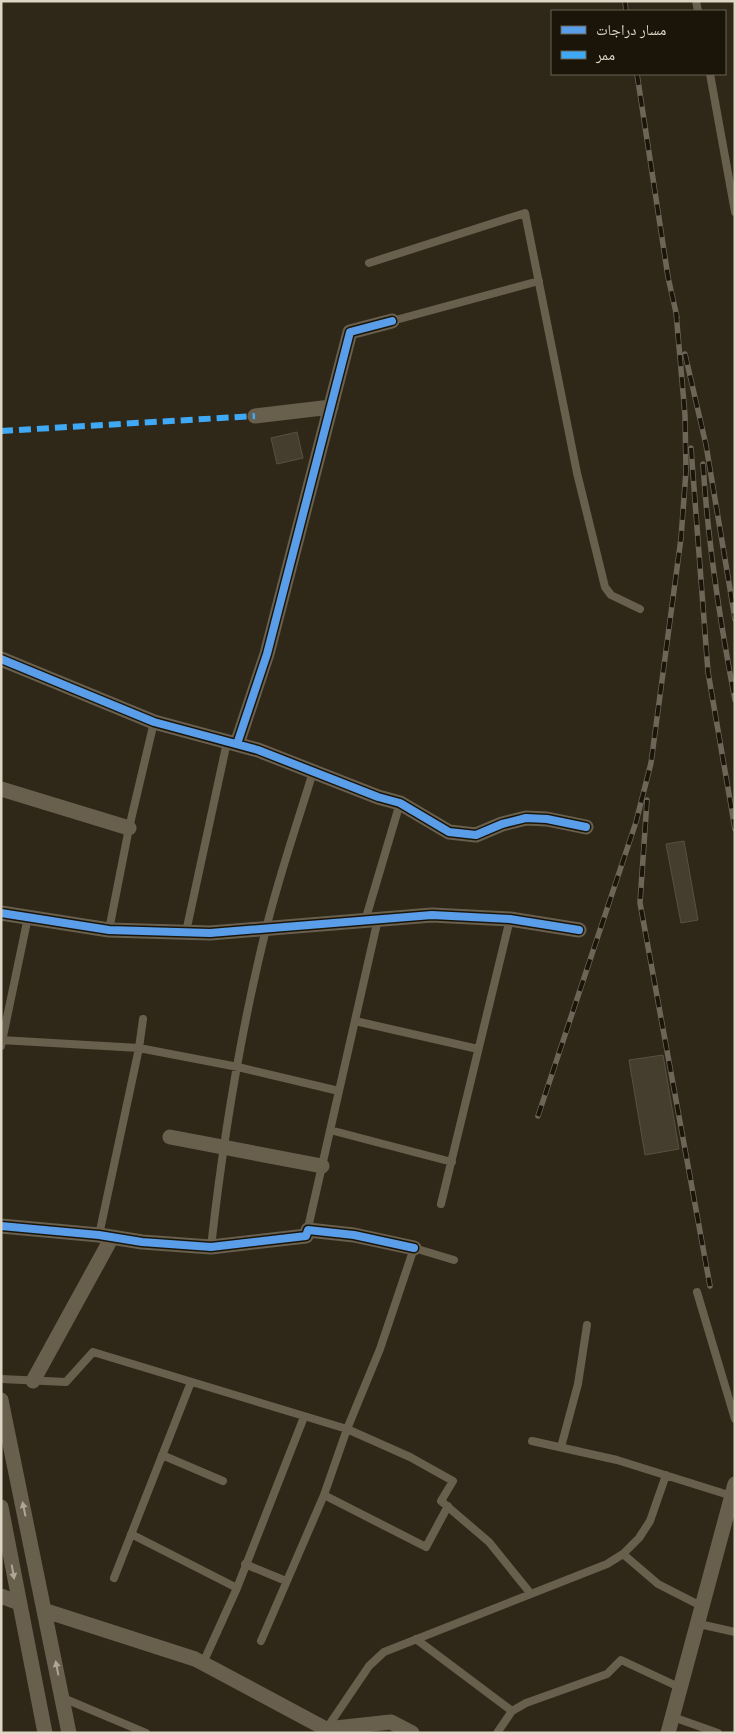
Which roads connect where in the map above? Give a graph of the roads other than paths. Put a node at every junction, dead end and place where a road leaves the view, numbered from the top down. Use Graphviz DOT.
graph roads {
  1 [pos="710,75"];
  2 [pos="735,212"];
  3 [pos="369,263"];
  4 [pos="539,281"];
  5 [pos="392,321"];
  6 [pos="331,407"];
  7 [pos="255,416"];
  8 [pos="640,609"];
  9 [pos="1,659"];
  10 [pos="154,722"];
  11 [pos="232,743"];
  12 [pos="313,772"];
  13 [pos="1,789"];
  14 [pos="400,803"];
  15 [pos="586,826"];
  16 [pos="129,828"];
  17 [pos="1,913"];
  18 [pos="28,917"];
  19 [pos="510,919"];
  20 [pos="371,920"];
  21 [pos="266,928"];
  22 [pos="109,930"];
  23 [pos="579,930"];
  24 [pos="186,932"];
  25 [pos="143,1019"];
  26 [pos="355,1021"];
  27 [pos="2,1042"];
  28 [pos="139,1048"];
  29 [pos="478,1050"];
  30 [pos="238,1067"];
  31 [pos="339,1091"];
  32 [pos="330,1130"];
  33 [pos="170,1137"];
  34 [pos="222,1147"];
  35 [pos="452,1162"];
  36 [pos="322,1166"];
  37 [pos="441,1204"];
  38 [pos="1,1226"];
  39 [pos="306,1236"];
  40 [pos="105,1237"];
  41 [pos="211,1247"];
  42 [pos="414,1248"];
  43 [pos="454,1260"];
  44 [pos="697,1292"];
  45 [pos="587,1326"];
  46 [pos="1,1379"];
  47 [pos="33,1381"];
  48 [pos="191,1382"];
  49 [pos="1,1400"];
  50 [pos="304,1417"];
  51 [pos="735,1419"];
  52 [pos="346,1429"];
  53 [pos="532,1441"];
  54 [pos="561,1447"];
  55 [pos="162,1455"];
  56 [pos="666,1475"];
  57 [pos="223,1481"];
  58 [pos="733,1490"];
  59 [pos="324,1496"];
  60 [pos="448,1506"];
  61 [pos="1,1507"];
  62 [pos="131,1534"];
  63 [pos="623,1554"];
  64 [pos="245,1564"];
  65 [pos="114,1578"];
  66 [pos="286,1581"];
  67 [pos="237,1588"];
  68 [pos="531,1594"];
  69 [pos="1,1596"];
  70 [pos="19,1603"];
  71 [pos="703,1607"];
  72 [pos="46,1611"];
  73 [pos="699,1624"];
  74 [pos="735,1632"];
  75 [pos="416,1639"];
  76 [pos="261,1642"];
  77 [pos="203,1663"];
  78 [pos="681,1688"];
  79 [pos="63,1698"];
  80 [pos="512,1711"];
  81 [pos="673,1716"];
  82 [pos="327,1732"];
  83 [pos="45,1733"];
  84 [pos="69,1733"];
  85 [pos="146,1733"];
  86 [pos="412,1733"];
  87 [pos="497,1733"];
  88 [pos="668,1733"];
  89 [pos="718,1733"];
  1 -- 2 [label="lane"];
  3 -- 4 [label="lane"];
  4 -- 5 [label="lane"];
  4 -- 8 [label="lane"];
  5 -- 6 [label="street"];
  6 -- 7 [label="street"];
  6 -- 11 [label="street"];
  9 -- 10 [label="street"];
  10 -- 11 [label="street"];
  10 -- 16 [label="lane"];
  11 -- 12 [label="street"];
  11 -- 24 [label="lane"];
  12 -- 14 [label="street"];
  12 -- 21 [label="lane"];
  13 -- 16 [label="street"];
  14 -- 15 [label="street"];
  14 -- 20 [label="lane"];
  16 -- 22 [label="lane"];
  17 -- 18 [label="street"];
  18 -- 22 [label="street"];
  18 -- 27 [label="lane"];
  19 -- 20 [label="street"];
  19 -- 23 [label="street"];
  19 -- 29 [label="lane"];
  20 -- 21 [label="street"];
  20 -- 26 [label="lane"];
  21 -- 24 [label="street"];
  21 -- 30 [label="lane"];
  22 -- 24 [label="street"];
  25 -- 28 [label="lane"];
  26 -- 29 [label="lane"];
  26 -- 31 [label="lane"];
  27 -- 28 [label="lane"];
  28 -- 30 [label="lane"];
  28 -- 40 [label="lane"];
  29 -- 35 [label="lane"];
  30 -- 31 [label="lane"];
  30 -- 34 [label="lane"];
  31 -- 32 [label="lane"];
  32 -- 35 [label="lane"];
  32 -- 36 [label="lane"];
  33 -- 34 [label="street"];
  34 -- 36 [label="street"];
  34 -- 41 [label="lane"];
  35 -- 37 [label="lane"];
  36 -- 39 [label="lane"];
  38 -- 40 [label="street"];
  39 -- 41 [label="street"];
  39 -- 42 [label="street"];
  40 -- 41 [label="street"];
  40 -- 47 [label="street"];
  42 -- 43 [label="lane"];
  42 -- 52 [label="lane"];
  44 -- 51 [label="lane"];
  45 -- 54 [label="lane"];
  46 -- 47 [label="lane"];
  47 -- 48 [label="lane"];
  48 -- 50 [label="lane"];
  48 -- 55 [label="lane"];
  72 -- 49 [label="street, one-way"];
  50 -- 52 [label="lane"];
  50 -- 64 [label="lane"];
  52 -- 59 [label="lane"];
  52 -- 60 [label="lane"];
  53 -- 54 [label="lane"];
  54 -- 56 [label="lane"];
  55 -- 57 [label="lane"];
  55 -- 62 [label="lane"];
  56 -- 58 [label="lane"];
  56 -- 63 [label="lane"];
  58 -- 71 [label="street"];
  59 -- 60 [label="lane"];
  59 -- 66 [label="lane"];
  60 -- 68 [label="lane"];
  61 -- 70 [label="street, one-way"];
  62 -- 65 [label="lane"];
  62 -- 67 [label="lane"];
  63 -- 68 [label="lane"];
  63 -- 71 [label="lane"];
  64 -- 66 [label="lane"];
  64 -- 67 [label="lane"];
  66 -- 76 [label="lane"];
  67 -- 77 [label="lane"];
  68 -- 75 [label="lane"];
  69 -- 70 [label="street"];
  70 -- 83 [label="street"];
  71 -- 73 [label="street"];
  72 -- 77 [label="street"];
  79 -- 72 [label="street, one-way"];
  73 -- 74 [label="lane"];
  73 -- 78 [label="street"];
  75 -- 80 [label="lane"];
  75 -- 82 [label="lane"];
  77 -- 82 [label="street"];
  78 -- 80 [label="lane"];
  78 -- 81 [label="street"];
  79 -- 84 [label="street"];
  79 -- 85 [label="lane"];
  80 -- 87 [label="lane"];
  81 -- 88 [label="street"];
  81 -- 89 [label="lane"];
  82 -- 86 [label="street"];
}
